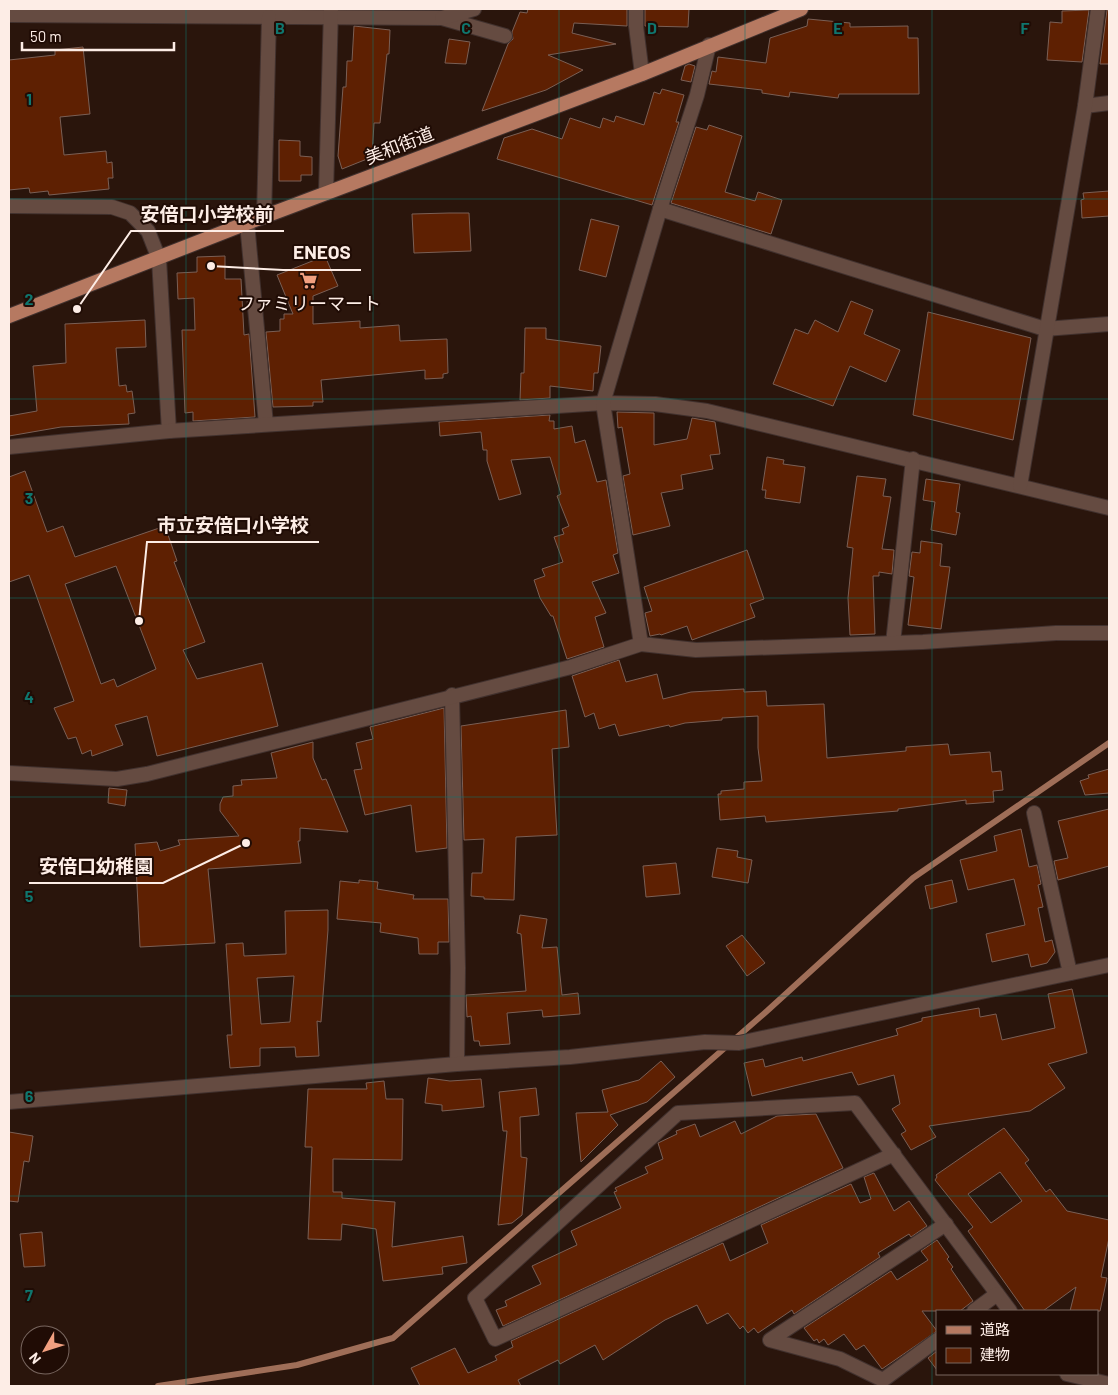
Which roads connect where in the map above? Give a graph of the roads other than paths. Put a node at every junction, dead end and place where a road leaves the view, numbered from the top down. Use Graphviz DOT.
graph roads {
  1 [pos="474,9"];
  2 [pos="636,9"];
  3 [pos="801,9"];
  4 [pos="1098,9"];
  5 [pos="331,13"];
  6 [pos="9,14"];
  7 [pos="270,17"];
  8 [pos="442,18"];
  9 [pos="505,36"];
  10 [pos="709,45"];
  11 [pos="642,74"];
  12 [pos="1109,103"];
  13 [pos="1085,106"];
  14 [pos="326,192"];
  15 [pos="9,206"];
  16 [pos="660,209"];
  17 [pos="264,217"];
  18 [pos="247,223"];
  19 [pos="159,259"];
  20 [pos="9,316"];
  21 [pos="1109,324"];
  22 [pos="1045,329"];
  23 [pos="603,403"];
  24 [pos="266,424"];
  25 [pos="169,431"];
  26 [pos="9,446"];
  27 [pos="913,459"];
  28 [pos="1020,486"];
  29 [pos="1109,508"];
  30 [pos="1109,633"];
  31 [pos="893,643"];
  32 [pos="641,644"];
  33 [pos="452,695"];
  34 [pos="9,773"];
  35 [pos="1034,813"];
  36 [pos="1109,965"];
  37 [pos="1070,974"];
  38 [pos="457,1064"];
  39 [pos="9,1102"];
  40 [pos="894,1154"];
  41 [pos="946,1224"];
  42 [pos="997,1294"];
  43 [pos="975,1310"];
  44 [pos="1009,1310"];
  45 [pos="936,1341"];
  46 [pos="1070,1379"];
  47 [pos="1109,1384"];
  1 -- 8 [label="street"];
  2 -- 11 [label="street"];
  3 -- 10 [label="main road, 美和街道"];
  4 -- 13 [label="street"];
  5 -- 7 [label="street"];
  5 -- 8 [label="street"];
  5 -- 14 [label="street"];
  6 -- 7 [label="street"];
  7 -- 17 [label="street"];
  8 -- 9 [label="street"];
  10 -- 11 [label="main road, 美和街道"];
  10 -- 16 [label="street"];
  11 -- 14 [label="main road, 美和街道"];
  12 -- 13 [label="street"];
  13 -- 22 [label="street"];
  14 -- 17 [label="main road, 美和街道"];
  15 -- 19 [label="street"];
  16 -- 22 [label="street"];
  16 -- 23 [label="street"];
  17 -- 18 [label="main road, 美和街道"];
  18 -- 19 [label="main road, 美和街道"];
  18 -- 24 [label="street"];
  19 -- 20 [label="main road, 美和街道"];
  19 -- 25 [label="street"];
  21 -- 22 [label="street"];
  22 -- 28 [label="street"];
  23 -- 24 [label="street"];
  23 -- 27 [label="street"];
  23 -- 32 [label="street"];
  24 -- 25 [label="street"];
  25 -- 26 [label="street"];
  27 -- 28 [label="street"];
  27 -- 31 [label="street"];
  28 -- 29 [label="street"];
  30 -- 31 [label="street"];
  31 -- 32 [label="street"];
  32 -- 33 [label="street"];
  33 -- 34 [label="street"];
  33 -- 38 [label="street"];
  35 -- 37 [label="street"];
  36 -- 37 [label="street"];
  37 -- 38 [label="street"];
  38 -- 39 [label="street"];
  40 -- 40 [label="street"];
  40 -- 41 [label="street"];
  41 -- 42 [label="street"];
  41 -- 45 [label="street"];
  42 -- 43 [label="street"];
  42 -- 44 [label="street"];
  46 -- 47 [label="street"];
}
